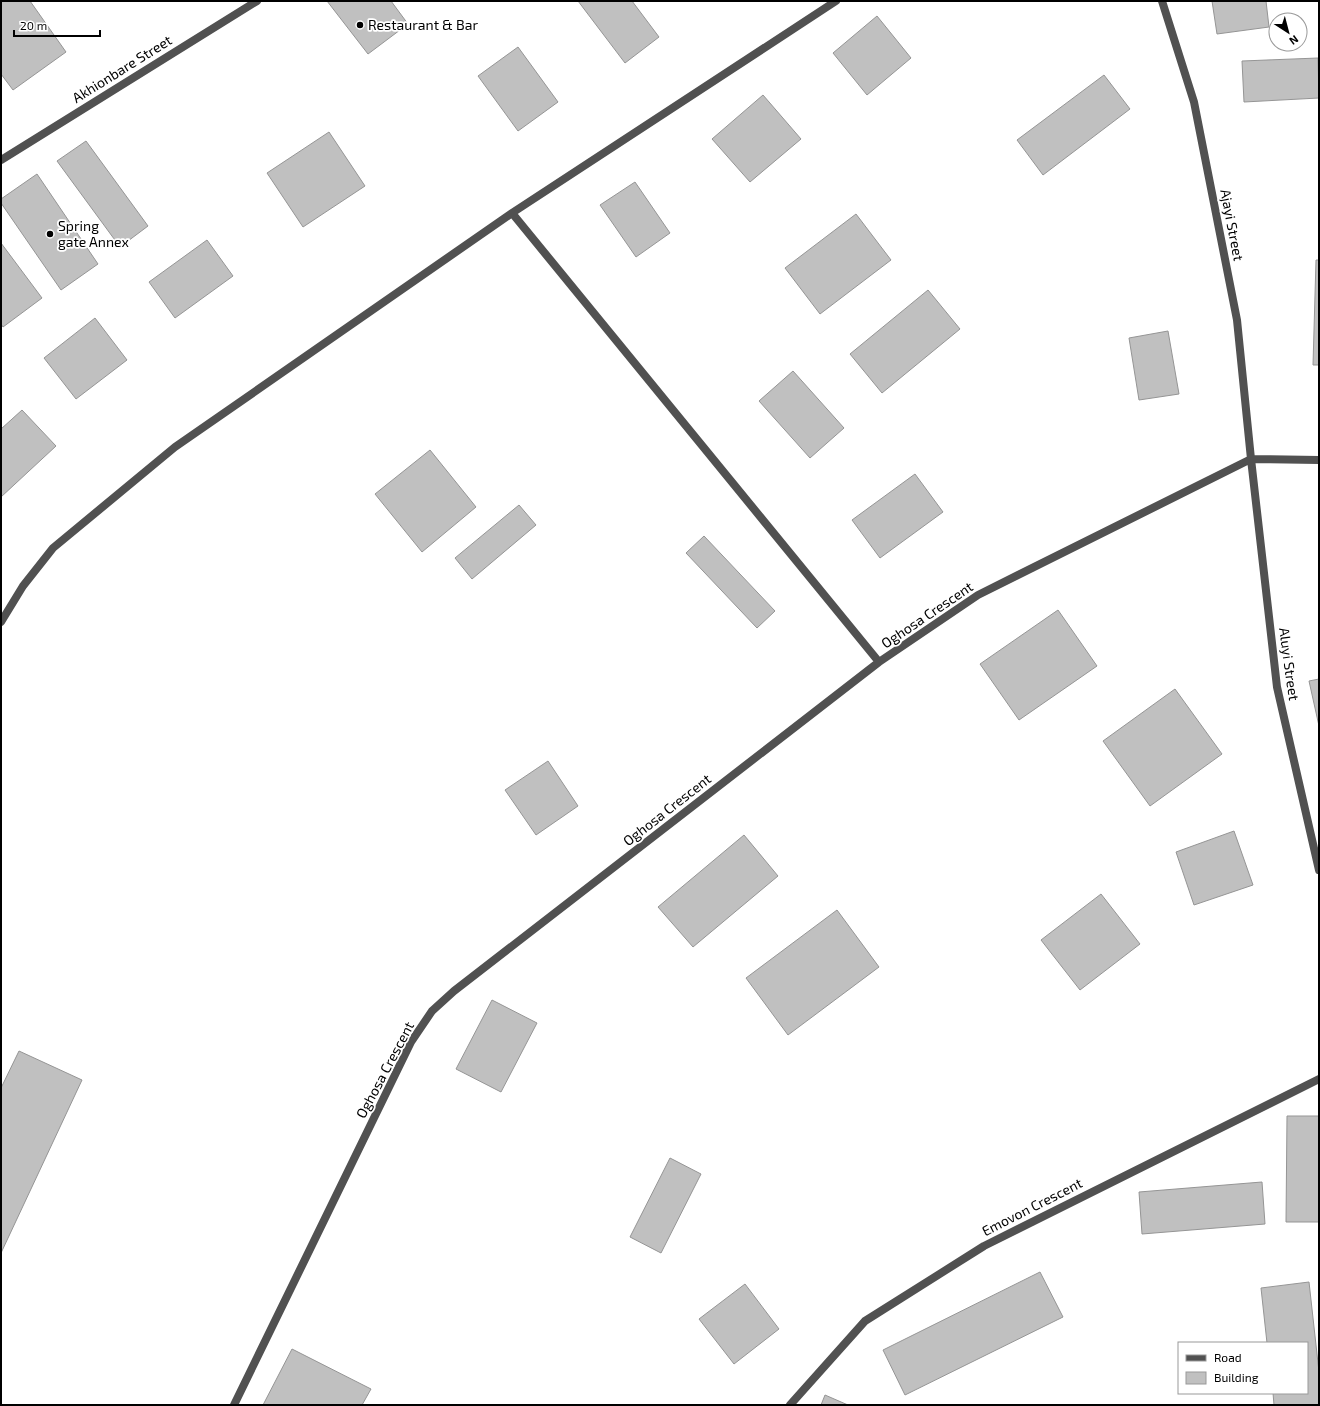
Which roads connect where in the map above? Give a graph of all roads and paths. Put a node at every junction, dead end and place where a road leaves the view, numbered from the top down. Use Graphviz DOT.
graph roads {
  1 [pos="257,1"];
  2 [pos="836,1"];
  3 [pos="1162,1"];
  4 [pos="1,160"];
  5 [pos="512,213"];
  6 [pos="1251,459"];
  7 [pos="1319,460"];
  8 [pos="1,622"];
  9 [pos="879,662"];
  10 [pos="1319,870"];
  11 [pos="1319,1079"];
  12 [pos="234,1405"];
  13 [pos="790,1405"];
  1 -- 4 [label="street, Akhionbare Street"];
  2 -- 5 [label="street"];
  3 -- 6 [label="street, Ajayi Street"];
  5 -- 8 [label="street"];
  5 -- 9 [label="street"];
  6 -- 7 [label="street, Oghosa Crescent"];
  6 -- 9 [label="street, Oghosa Crescent"];
  6 -- 10 [label="street, Aluyi Street"];
  9 -- 12 [label="street, Oghosa Crescent"];
  11 -- 13 [label="street, Emovon Crescent"];
}
